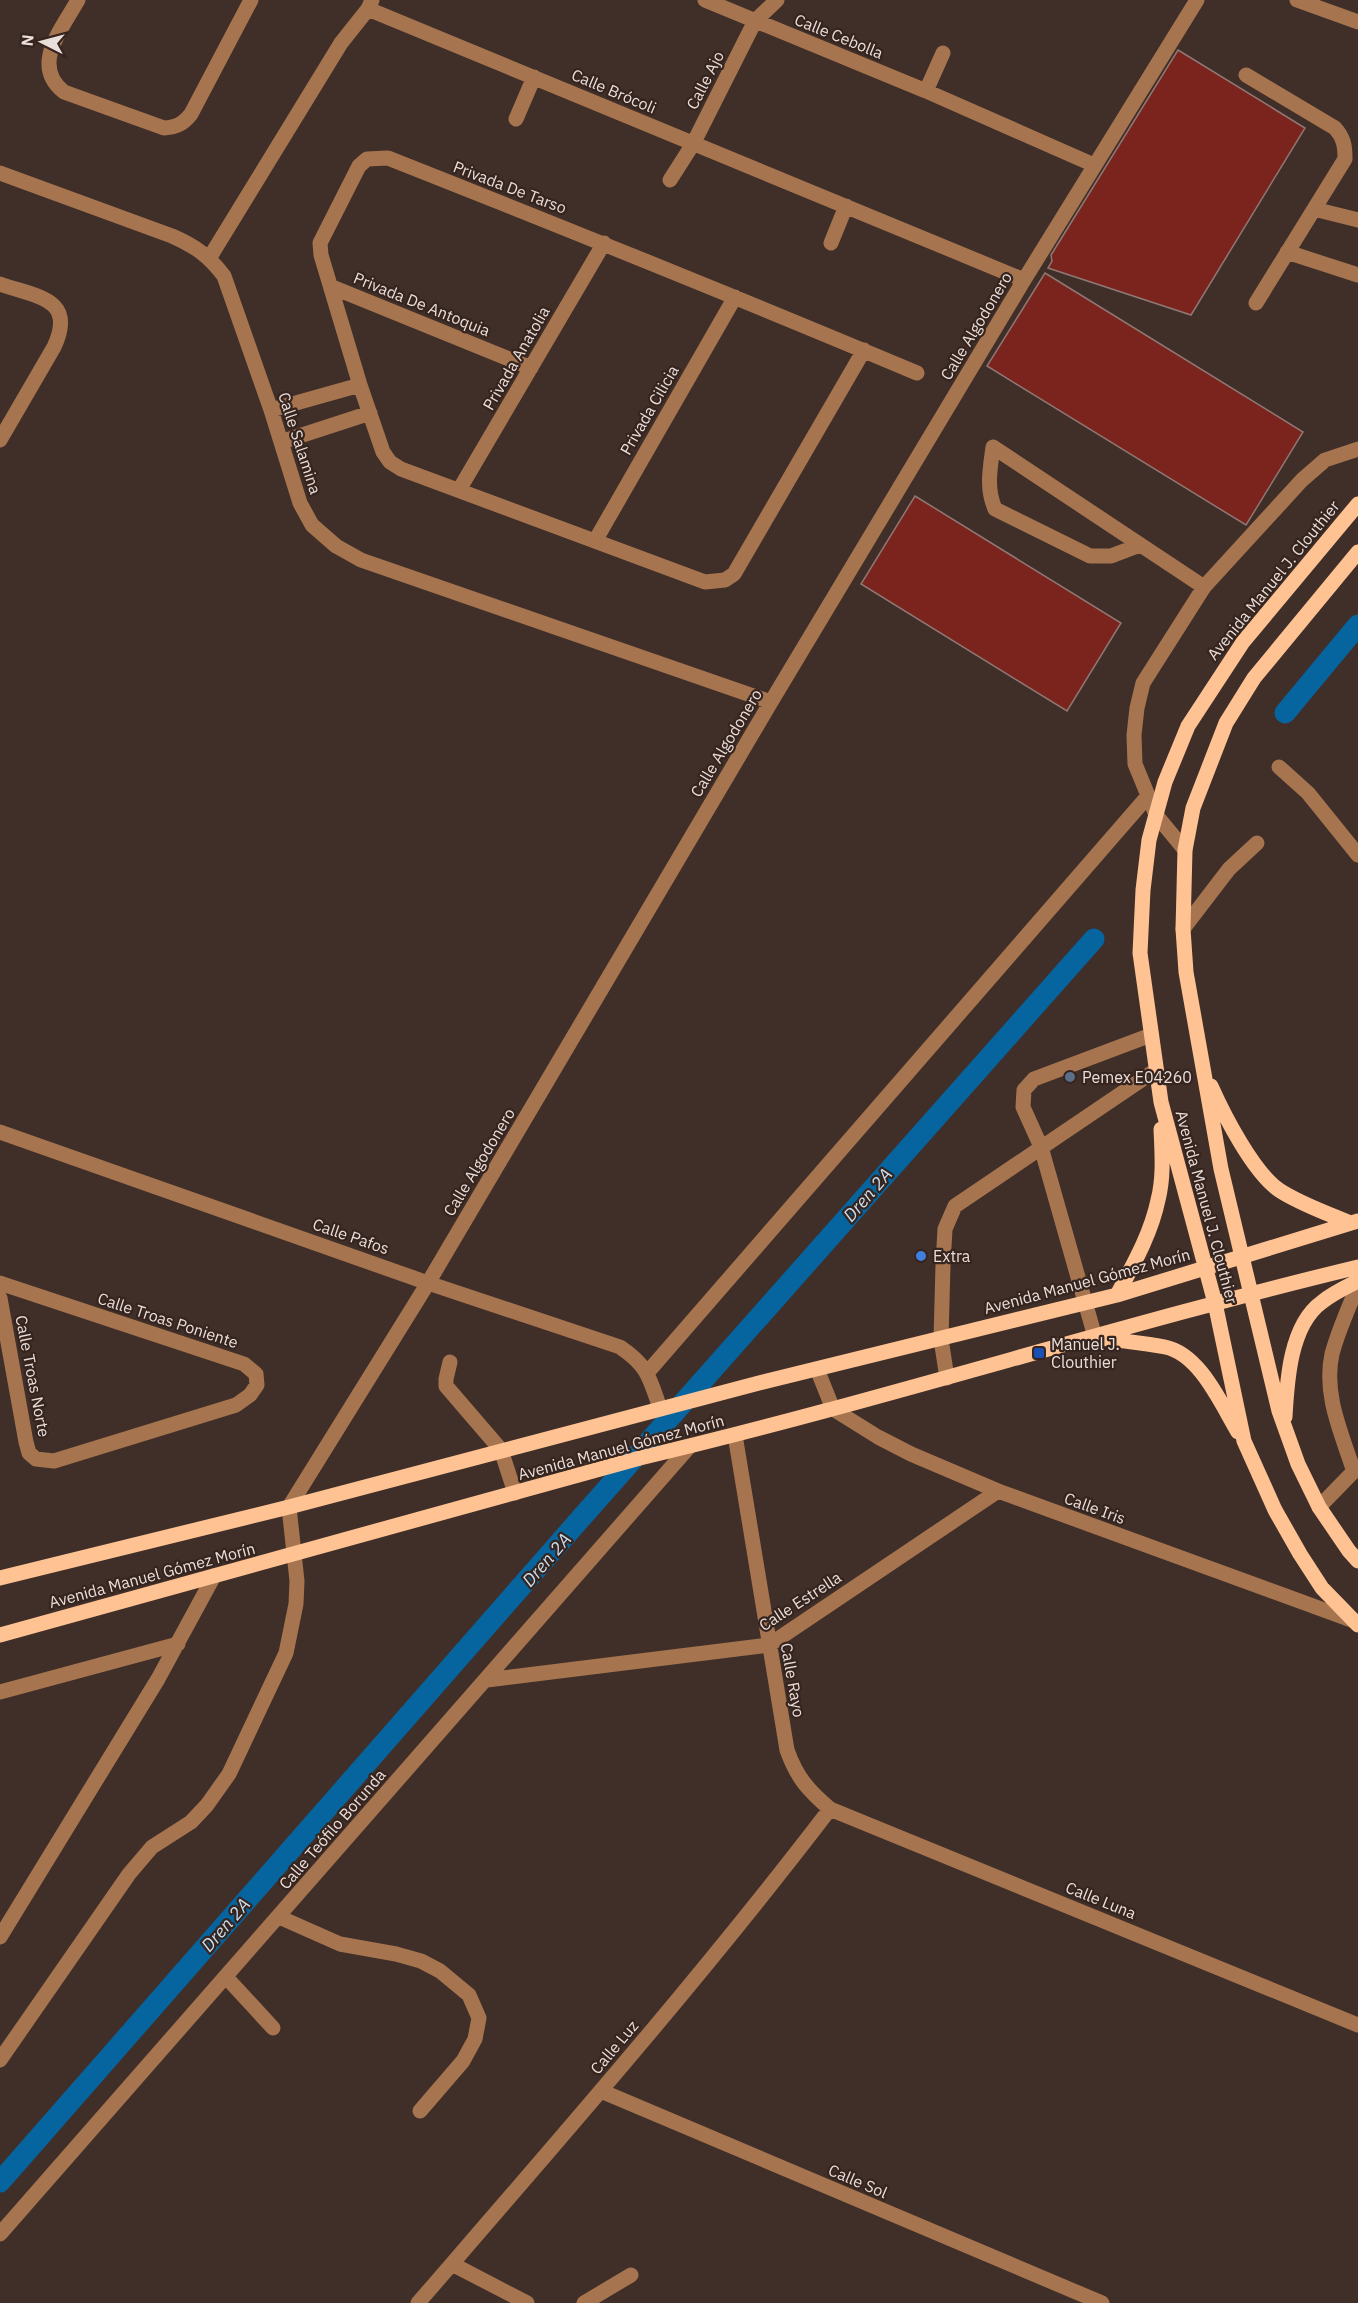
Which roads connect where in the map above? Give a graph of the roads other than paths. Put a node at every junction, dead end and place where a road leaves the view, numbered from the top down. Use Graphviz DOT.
graph roads {
  1 [pos="78,0"];
  2 [pos="251,0"];
  3 [pos="705,0"];
  4 [pos="777,0"];
  5 [pos="1197,0"];
  6 [pos="1297,0"];
  7 [pos="370,4"];
  8 [pos="755,21"];
  9 [pos="1358,22"];
  10 [pos="943,53"];
  11 [pos="1246,75"];
  12 [pos="534,77"];
  13 [pos="926,91"];
  14 [pos="516,119"];
  15 [pos="693,144"];
  16 [pos="1094,165"];
  17 [pos="0,173"];
  18 [pos="670,180"];
  19 [pos="846,206"];
  20 [pos="1314,209"];
  21 [pos="1358,220"];
  22 [pos="604,243"];
  23 [pos="831,243"];
  24 [pos="1287,252"];
  25 [pos="210,257"];
  26 [pos="1358,275"];
  27 [pos="1024,280"];
  28 [pos="0,284"];
  29 [pos="332,287"];
  30 [pos="735,297"];
  31 [pos="1256,303"];
  32 [pos="864,350"];
  33 [pos="531,368"];
  34 [pos="917,373"];
  35 [pos="360,385"];
  36 [pos="271,410"];
  37 [pos="370,413"];
  38 [pos="0,440"];
  39 [pos="281,442"];
  40 [pos="1358,449"];
  41 [pos="459,490"];
  42 [pos="1358,504"];
  43 [pos="595,541"];
  44 [pos="1140,544"];
  45 [pos="1358,552"];
  46 [pos="1204,587"];
  47 [pos="771,702"];
  48 [pos="1279,767"];
  49 [pos="1148,796"];
  50 [pos="1156,815"];
  51 [pos="1257,843"];
  52 [pos="1185,850"];
  53 [pos="1358,855"];
  54 [pos="1183,929"];
  55 [pos="1151,1035"];
  56 [pos="1201,1061"];
  57 [pos="1156,1070"];
  58 [pos="1161,1102"];
  59 [pos="0,1132"];
  60 [pos="1041,1147"];
  61 [pos="1354,1222"];
  62 [pos="1242,1258"];
  63 [pos="1358,1267"];
  64 [pos="1204,1268"];
  65 [pos="0,1283"];
  66 [pos="428,1283"];
  67 [pos="1358,1283"];
  68 [pos="1251,1293"];
  69 [pos="1117,1295"];
  70 [pos="0,1298"];
  71 [pos="1085,1303"];
  72 [pos="1215,1303"];
  73 [pos="1095,1337"];
  74 [pos="941,1339"];
  75 [pos="450,1362"];
  76 [pos="817,1369"];
  77 [pos="647,1373"];
  78 [pos="947,1378"];
  79 [pos="660,1408"];
  80 [pos="833,1409"];
  81 [pos="1284,1426"];
  82 [pos="735,1435"];
  83 [pos="1244,1441"];
  84 [pos="689,1447"];
  85 [pos="501,1450"];
  86 [pos="36,1459"];
  87 [pos="1356,1469"];
  88 [pos="998,1491"];
  89 [pos="515,1493"];
  90 [pos="289,1507"];
  91 [pos="1319,1507"];
  92 [pos="293,1554"];
  93 [pos="1358,1561"];
  94 [pos="214,1576"];
  95 [pos="0,1578"];
  96 [pos="1356,1623"];
  97 [pos="0,1635"];
  98 [pos="178,1644"];
  99 [pos="768,1645"];
  100 [pos="487,1680"];
  101 [pos="0,1692"];
  102 [pos="830,1809"];
  103 [pos="279,1917"];
  104 [pos="0,1937"];
  105 [pos="226,1977"];
  106 [pos="1358,2025"];
  107 [pos="273,2028"];
  108 [pos="0,2060"];
  109 [pos="601,2091"];
  110 [pos="420,2111"];
  111 [pos="0,2234"];
  112 [pos="452,2264"];
  113 [pos="631,2275"];
  114 [pos="418,2303"];
  115 [pos="526,2303"];
  116 [pos="584,2303"];
  117 [pos="1102,2303"];
  1 -- 2 [label="street"];
  3 -- 8 [label="street, Calle Cebolla"];
  4 -- 8 [label="street, Calle Ajo"];
  5 -- 16 [label="street, Calle Algodonero"];
  6 -- 9 [label="street"];
  7 -- 12 [label="street, Calle Brócoli"];
  7 -- 25 [label="street"];
  8 -- 13 [label="street, Calle Cebolla"];
  8 -- 15 [label="street, Calle Ajo"];
  10 -- 13 [label="street"];
  11 -- 20 [label="street"];
  12 -- 14 [label="street"];
  12 -- 15 [label="street, Calle Brócoli"];
  13 -- 16 [label="street, Calle Cebolla"];
  15 -- 18 [label="street, Calle Ajo"];
  15 -- 19 [label="street, Calle Brócoli"];
  16 -- 27 [label="street, Calle Algodonero"];
  17 -- 25 [label="street, Calle Salamina"];
  19 -- 23 [label="street"];
  19 -- 27 [label="street, Calle Brócoli"];
  20 -- 21 [label="street"];
  20 -- 24 [label="street"];
  22 -- 29 [label="street, Privada De Tarso"];
  22 -- 30 [label="street, Privada De Tarso"];
  22 -- 33 [label="street, Privada Anatolia"];
  24 -- 26 [label="street"];
  24 -- 31 [label="street"];
  25 -- 36 [label="street, Calle Salamina"];
  27 -- 47 [label="street, Calle Algodonero"];
  28 -- 38 [label="street"];
  29 -- 33 [label="street, Privada De Antoquia"];
  29 -- 35 [label="street, Privada De Tarso"];
  30 -- 32 [label="street, Privada De Tarso"];
  30 -- 43 [label="street, Privada Cilicia"];
  32 -- 34 [label="street, Privada De Tarso"];
  32 -- 43 [label="street, Privada De Tarso"];
  33 -- 41 [label="street, Privada Anatolia"];
  35 -- 36 [label="street"];
  35 -- 37 [label="street, Privada De Tarso"];
  36 -- 39 [label="street, Calle Salamina"];
  37 -- 39 [label="street"];
  37 -- 41 [label="street, Privada De Tarso"];
  39 -- 47 [label="street, Calle Salamina"];
  40 -- 46 [label="street"];
  41 -- 43 [label="street, Privada De Tarso"];
  42 -- 50 [label="main road, Avenida Manuel J. Clouthier"];
  44 -- 44 [label="street"];
  44 -- 46 [label="street"];
  45 -- 52 [label="main road, Avenida Manuel J. Clouthier"];
  46 -- 49 [label="street"];
  47 -- 66 [label="street, Calle Algodonero"];
  48 -- 53 [label="street"];
  49 -- 50 [label="street"];
  49 -- 77 [label="street"];
  50 -- 52 [label="street"];
  50 -- 55 [label="main road, Avenida Manuel J. Clouthier"];
  51 -- 54 [label="street"];
  52 -- 54 [label="main road, Avenida Manuel J. Clouthier"];
  54 -- 56 [label="main road, Avenida Manuel J. Clouthier"];
  55 -- 57 [label="main road, Avenida Manuel J. Clouthier"];
  55 -- 60 [label="street"];
  56 -- 61 [label="main road"];
  56 -- 62 [label="main road, Avenida Manuel J. Clouthier"];
  57 -- 58 [label="main road, Avenida Manuel J. Clouthier"];
  57 -- 60 [label="street"];
  58 -- 64 [label="main road, Avenida Manuel J. Clouthier"];
  58 -- 69 [label="main road"];
  59 -- 66 [label="street, Calle Pafos"];
  60 -- 71 [label="street"];
  60 -- 74 [label="street"];
  61 -- 62 [label="main road, Avenida Manuel Gómez Morín"];
  62 -- 64 [label="main road, Avenida Manuel Gómez Morín"];
  62 -- 68 [label="main road, Avenida Manuel J. Clouthier"];
  63 -- 68 [label="main road, Avenida Manuel Gómez Morín"];
  64 -- 69 [label="main road, Avenida Manuel Gómez Morín"];
  64 -- 72 [label="main road, Avenida Manuel J. Clouthier"];
  65 -- 86 [label="street, Calle Troas Poniente"];
  66 -- 77 [label="street, Calle Pafos"];
  66 -- 90 [label="street, Calle Algodonero"];
  67 -- 81 [label="main road"];
  67 -- 87 [label="street"];
  68 -- 72 [label="main road, Avenida Manuel Gómez Morín"];
  68 -- 81 [label="main road, Avenida Manuel J. Clouthier"];
  69 -- 71 [label="main road, Avenida Manuel Gómez Morín"];
  70 -- 86 [label="street, Calle Troas Norte"];
  71 -- 73 [label="street"];
  71 -- 74 [label="main road, Avenida Manuel Gómez Morín"];
  72 -- 73 [label="main road, Avenida Manuel Gómez Morín"];
  72 -- 83 [label="main road, Avenida Manuel J. Clouthier"];
  73 -- 78 [label="main road, Avenida Manuel Gómez Morín"];
  73 -- 83 [label="main road"];
  74 -- 76 [label="main road, Avenida Manuel Gómez Morín"];
  74 -- 78 [label="street"];
  75 -- 85 [label="street"];
  76 -- 79 [label="main road, Avenida Manuel Gómez Morín"];
  76 -- 80 [label="street"];
  77 -- 79 [label="street, Calle Pafos"];
  78 -- 80 [label="main road, Avenida Manuel Gómez Morín"];
  79 -- 85 [label="main road, Avenida Manuel Gómez Morín"];
  80 -- 82 [label="main road, Avenida Manuel Gómez Morín"];
  80 -- 88 [label="street, Calle Iris"];
  81 -- 91 [label="main road, Avenida Manuel J. Clouthier"];
  82 -- 84 [label="main road, Avenida Manuel Gómez Morín"];
  82 -- 99 [label="street, Calle Rayo"];
  83 -- 96 [label="main road, Avenida Manuel J. Clouthier"];
  84 -- 89 [label="main road, Avenida Manuel Gómez Morín"];
  84 -- 100 [label="street, Calle Teófilo Borunda"];
  85 -- 89 [label="street"];
  85 -- 90 [label="main road, Avenida Manuel Gómez Morín"];
  87 -- 91 [label="street"];
  88 -- 96 [label="street, Calle Iris"];
  88 -- 99 [label="street, Calle Estrella"];
  89 -- 92 [label="main road, Avenida Manuel Gómez Morín"];
  90 -- 92 [label="street"];
  90 -- 95 [label="main road, Avenida Manuel Gómez Morín"];
  91 -- 93 [label="main road, Avenida Manuel J. Clouthier"];
  92 -- 94 [label="main road, Avenida Manuel Gómez Morín"];
  92 -- 108 [label="street"];
  94 -- 97 [label="main road, Avenida Manuel Gómez Morín"];
  94 -- 98 [label="street"];
  98 -- 101 [label="street"];
  98 -- 104 [label="street"];
  99 -- 100 [label="street, Calle Estrella"];
  99 -- 102 [label="street, Calle Rayo"];
  100 -- 103 [label="street, Calle Teófilo Borunda"];
  102 -- 106 [label="street, Calle Luna"];
  102 -- 109 [label="street, Calle Luz"];
  103 -- 105 [label="street, Calle Teófilo Borunda"];
  103 -- 110 [label="street"];
  105 -- 107 [label="street"];
  105 -- 111 [label="street, Calle Teófilo Borunda"];
  109 -- 112 [label="street, Calle Luz"];
  109 -- 117 [label="street, Calle Sol"];
  112 -- 114 [label="street, Calle Luz"];
  112 -- 115 [label="street"];
  113 -- 116 [label="street"];
}
